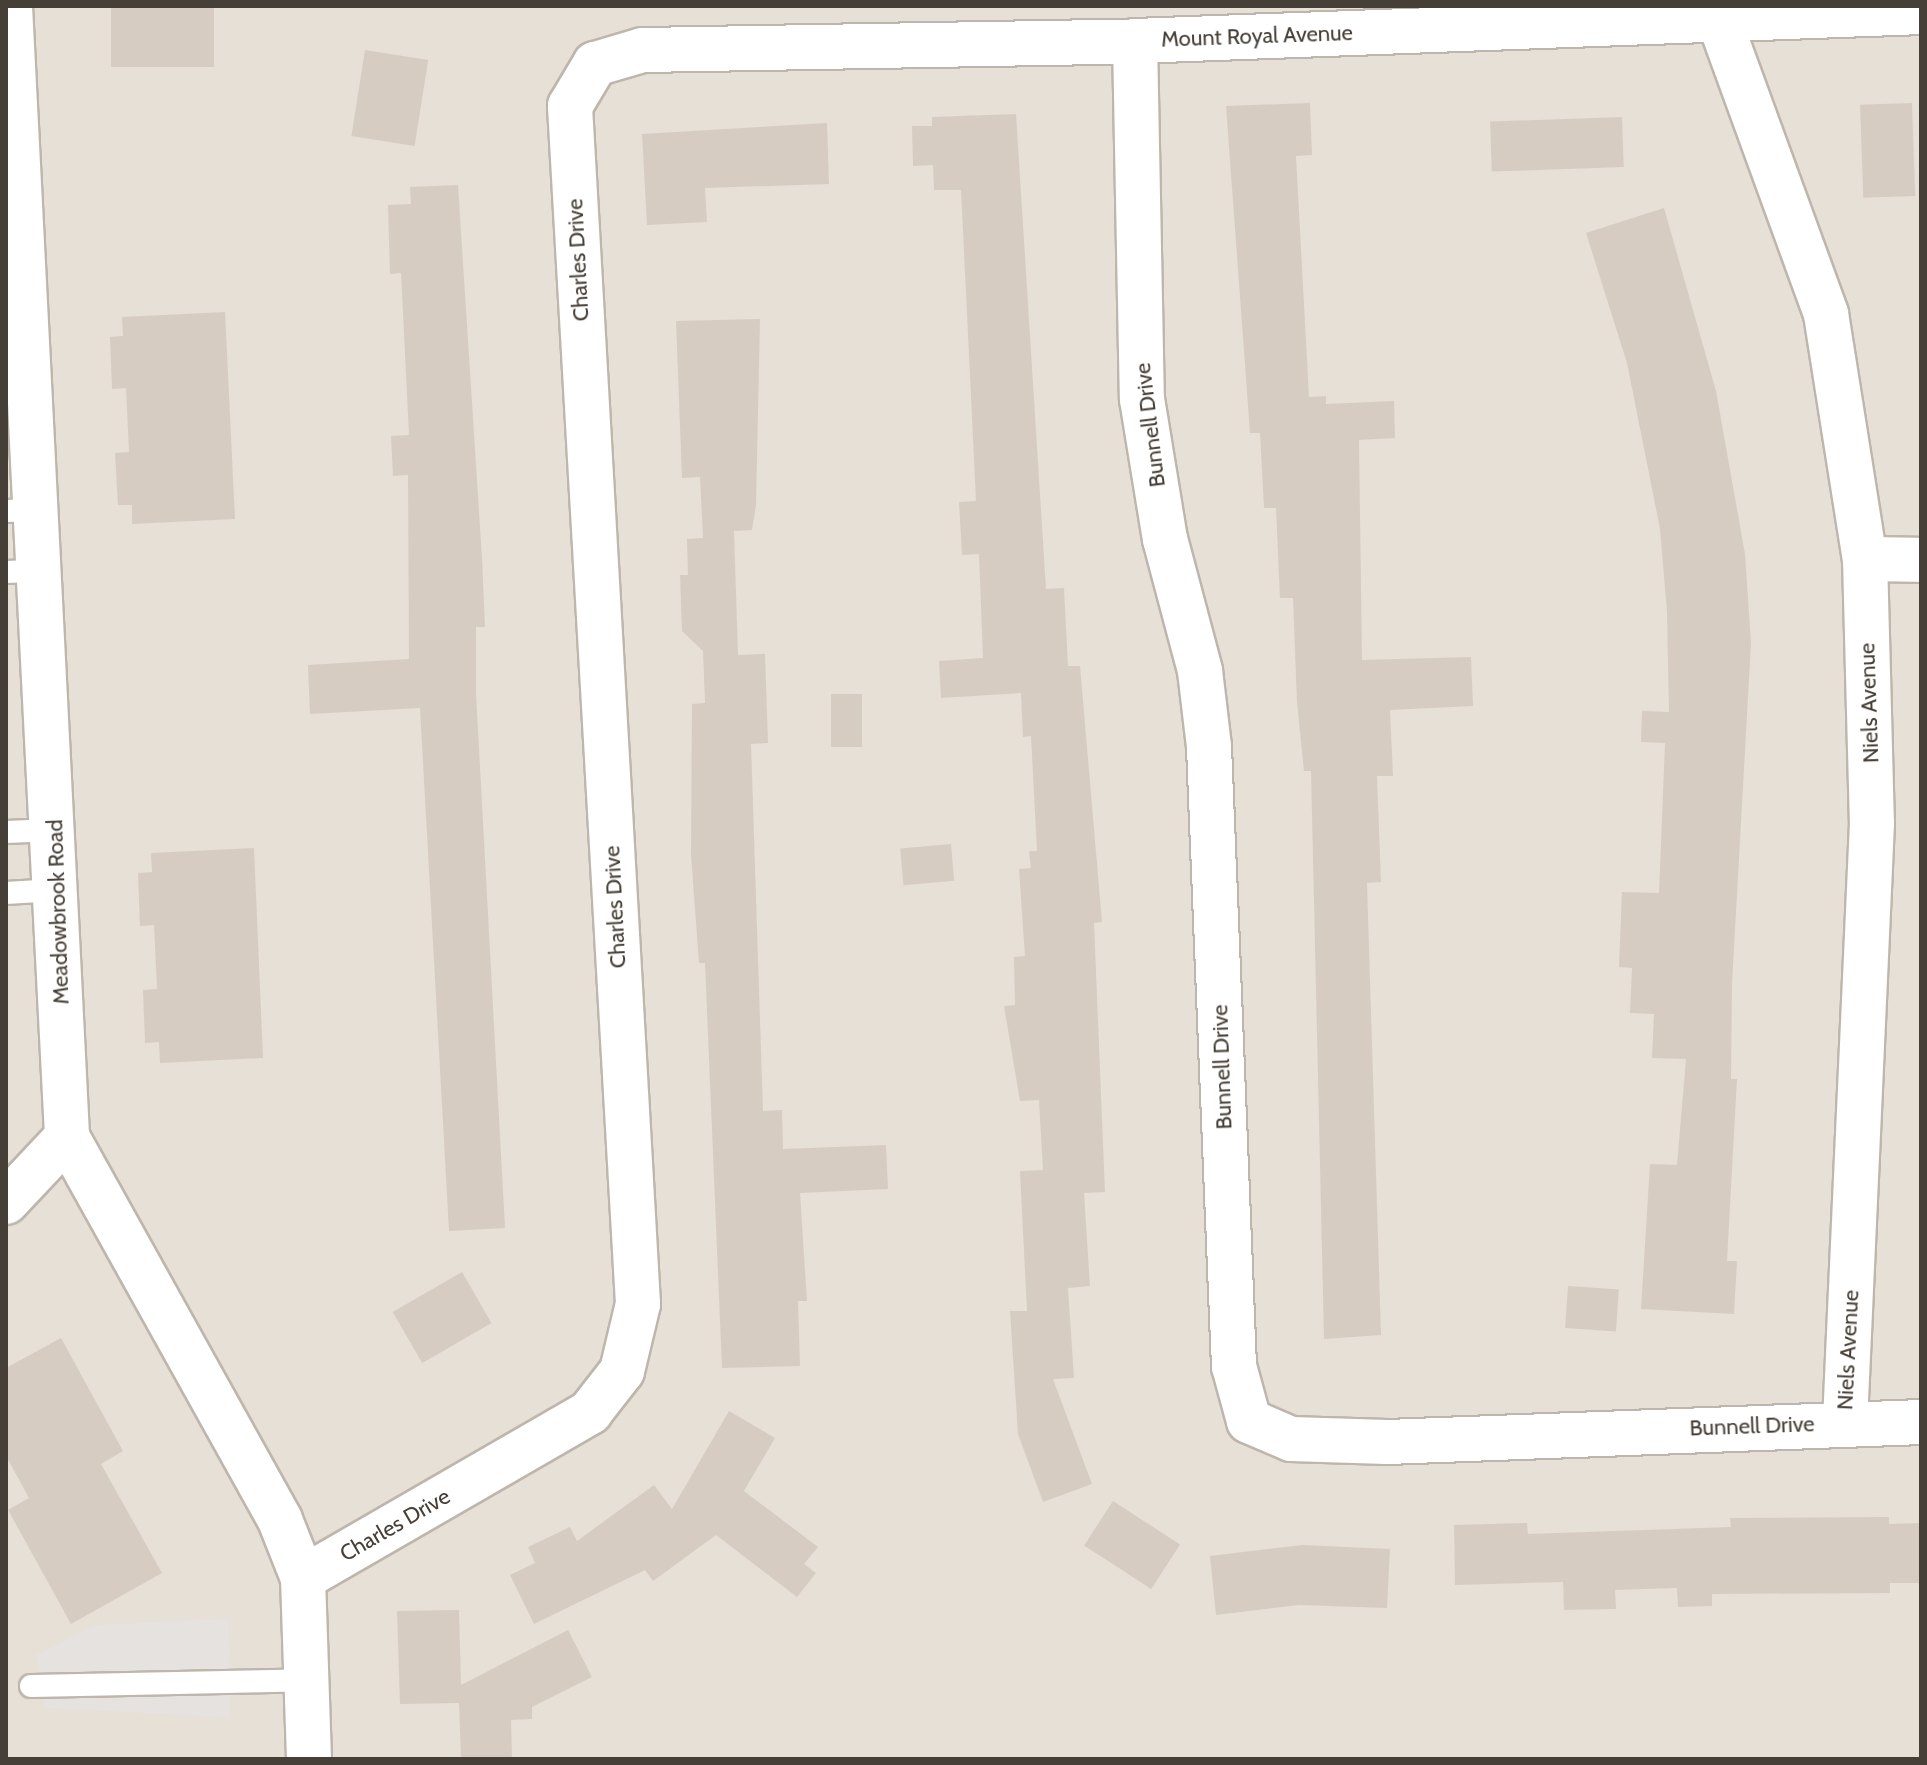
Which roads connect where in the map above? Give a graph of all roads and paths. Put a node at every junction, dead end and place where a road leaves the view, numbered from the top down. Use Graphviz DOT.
graph roads {
  1 [pos="10,6"];
  2 [pos="1714,12"];
  3 [pos="1921,12"];
  4 [pos="1135,41"];
  5 [pos="595,64"];
  6 [pos="22,510"];
  7 [pos="1865,559"];
  8 [pos="1921,560"];
  9 [pos="23,571"];
  10 [pos="55,830"];
  11 [pos="6,832"];
  12 [pos="56,890"];
  13 [pos="6,893"];
  14 [pos="67,1137"];
  15 [pos="6,1202"];
  16 [pos="1845,1422"];
  17 [pos="1921,1422"];
  18 [pos="303,1578"];
  19 [pos="310,1680"];
  20 [pos="31,1686"];
  21 [pos="309,1759"];
  1 -- 6 [label="street, Meadowbrook Road"];
  2 -- 3 [label="street, Mount Royal Avenue"];
  2 -- 4 [label="street, Mount Royal Avenue"];
  2 -- 7 [label="street, Niels Avenue"];
  4 -- 5 [label="street, Mount Royal Avenue"];
  4 -- 16 [label="street, Bunnell Drive"];
  5 -- 18 [label="street, Charles Drive"];
  6 -- 9 [label="street, Meadowbrook Road"];
  7 -- 8 [label="street"];
  7 -- 16 [label="street, Niels Avenue"];
  9 -- 10 [label="street, Meadowbrook Road"];
  10 -- 11 [label="lane"];
  10 -- 12 [label="street, Meadowbrook Road"];
  12 -- 13 [label="lane"];
  12 -- 14 [label="street, Meadowbrook Road"];
  14 -- 15 [label="street"];
  14 -- 18 [label="street, Meadowbrook Road"];
  16 -- 17 [label="street, Bunnell Drive"];
  18 -- 19 [label="street, Meadowbrook Road"];
  19 -- 20 [label="lane"];
  19 -- 21 [label="street, Meadowbrook Road"];
}
